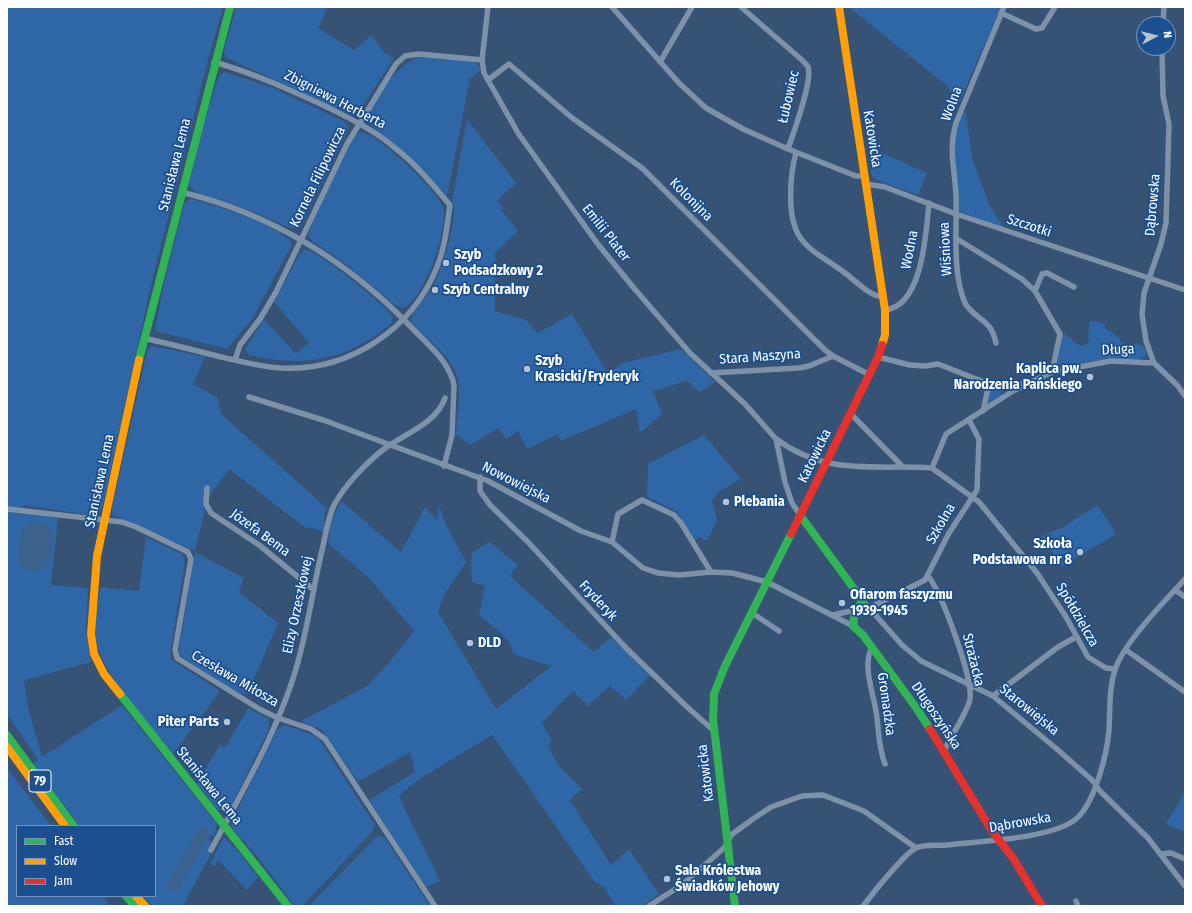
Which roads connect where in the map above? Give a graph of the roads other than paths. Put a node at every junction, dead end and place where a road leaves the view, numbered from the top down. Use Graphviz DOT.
graph roads {
  1 [pos="230,7"];
  2 [pos="488,7"];
  3 [pos="612,7"];
  4 [pos="692,7"];
  5 [pos="741,7"];
  6 [pos="839,7"];
  7 [pos="1004,7"];
  8 [pos="1055,7"];
  9 [pos="1001,13"];
  10 [pos="1162,56"];
  11 [pos="482,60"];
  12 [pos="214,62"];
  13 [pos="660,62"];
  14 [pos="488,80"];
  15 [pos="358,123"];
  16 [pos="788,149"];
  17 [pos="796,153"];
  18 [pos="865,180"];
  19 [pos="181,192"];
  20 [pos="929,203"];
  21 [pos="956,214"];
  22 [pos="301,239"];
  23 [pos="958,239"];
  24 [pos="1149,278"];
  25 [pos="1074,287"];
  26 [pos="1185,290"];
  27 [pos="1035,291"];
  28 [pos="883,296"];
  29 [pos="886,310"];
  30 [pos="404,319"];
  31 [pos="144,338"];
  32 [pos="996,343"];
  33 [pos="833,356"];
  34 [pos="878,357"];
  35 [pos="235,360"];
  36 [pos="1154,363"];
  37 [pos="1052,372"];
  38 [pos="711,373"];
  39 [pos="870,375"];
  40 [pos="989,384"];
  41 [pos="1027,384"];
  42 [pos="997,385"];
  43 [pos="1185,396"];
  44 [pos="249,397"];
  45 [pos="445,398"];
  46 [pos="1003,398"];
  47 [pos="983,411"];
  48 [pos="850,414"];
  49 [pos="969,420"];
  50 [pos="776,439"];
  51 [pos="389,446"];
  52 [pos="826,463"];
  53 [pos="444,466"];
  54 [pos="902,466"];
  55 [pos="932,468"];
  56 [pos="480,477"];
  57 [pos="206,488"];
  58 [pos="971,498"];
  59 [pos="7,509"];
  60 [pos="800,515"];
  61 [pos="105,520"];
  62 [pos="612,542"];
  63 [pos="711,572"];
  64 [pos="928,576"];
  65 [pos="1185,579"];
  66 [pos="767,582"];
  67 [pos="314,590"];
  68 [pos="1175,590"];
  69 [pos="1185,597"];
  70 [pos="863,601"];
  71 [pos="869,608"];
  72 [pos="855,610"];
  73 [pos="752,613"];
  74 [pos="833,615"];
  75 [pos="853,626"];
  76 [pos="779,630"];
  77 [pos="1076,637"];
  78 [pos="872,647"];
  79 [pos="1126,650"];
  80 [pos="1115,669"];
  81 [pos="970,686"];
  82 [pos="1185,692"];
  83 [pos="993,696"];
  84 [pos="278,718"];
  85 [pos="714,731"];
  86 [pos="7,735"];
  87 [pos="7,747"];
  88 [pos="944,751"];
  89 [pos="885,764"];
  90 [pos="1096,785"];
  91 [pos="64,825"];
  92 [pos="73,825"];
  93 [pos="224,825"];
  94 [pos="999,839"];
  95 [pos="727,842"];
  96 [pos="916,848"];
  97 [pos="211,850"];
  98 [pos="1162,854"];
  99 [pos="1185,859"];
  100 [pos="1185,886"];
  101 [pos="127,897"];
  102 [pos="137,897"];
  103 [pos="135,906"];
  104 [pos="146,906"];
  105 [pos="288,906"];
  106 [pos="435,906"];
  107 [pos="649,906"];
  108 [pos="735,906"];
  109 [pos="864,906"];
  110 [pos="1042,906"];
  1 -- 12 [label="street, Stanisława Lema"];
  2 -- 11 [label="street, Emilii Plater"];
  3 -- 13 [label="street, Szczotki"];
  4 -- 13 [label="street"];
  5 -- 16 [label="street, Łubowiec"];
  6 -- 18 [label="street, Katowicka"];
  7 -- 9 [label="street, Wolna"];
  8 -- 9 [label="street"];
  9 -- 21 [label="street, Wolna"];
  10 -- 24 [label="street, Dąbrowska"];
  11 -- 14 [label="street, Emilii Plater"];
  11 -- 15 [label="street, Kornela Filipowicza"];
  12 -- 15 [label="street, Zbigniewa Herberta"];
  12 -- 19 [label="street, Stanisława Lema"];
  13 -- 16 [label="street, Szczotki"];
  14 -- 33 [label="street, Kolonijna"];
  14 -- 38 [label="street, Emilii Plater"];
  15 -- 22 [label="street, Kornela Filipowicza"];
  15 -- 30 [label="street, Zbigniewa Herberta"];
  16 -- 17 [label="street, Szczotki"];
  17 -- 18 [label="street, Szczotki"];
  17 -- 28 [label="street"];
  18 -- 20 [label="street, Szczotki"];
  18 -- 28 [label="street, Katowicka"];
  19 -- 22 [label="street"];
  19 -- 31 [label="street, Stanisława Lema"];
  20 -- 21 [label="street, Szczotki"];
  20 -- 29 [label="street, Wodna"];
  21 -- 23 [label="street, Wiśniowa"];
  21 -- 24 [label="street, Szczotki"];
  22 -- 30 [label="street"];
  22 -- 35 [label="street, Kornela Filipowicza"];
  23 -- 27 [label="street"];
  23 -- 32 [label="street, Wiśniowa"];
  24 -- 26 [label="street, Szczotki"];
  24 -- 36 [label="street, Dąbrowska"];
  25 -- 27 [label="street"];
  27 -- 37 [label="street"];
  28 -- 29 [label="street, Katowicka"];
  29 -- 34 [label="street, Katowicka"];
  30 -- 35 [label="street, Zbigniewa Herberta"];
  30 -- 53 [label="street"];
  31 -- 35 [label="street, Zbigniewa Herberta"];
  31 -- 61 [label="street, Stanisława Lema"];
  33 -- 38 [label="street, Stara Maszyna"];
  33 -- 39 [label="street, Kolonijna"];
  34 -- 39 [label="street, Katowicka"];
  34 -- 40 [label="street"];
  36 -- 37 [label="street, Długa"];
  36 -- 43 [label="street, Dąbrowska"];
  37 -- 41 [label="street, Długa"];
  38 -- 50 [label="street, Emilii Plater"];
  39 -- 48 [label="street, Katowicka"];
  40 -- 42 [label="street"];
  40 -- 47 [label="street"];
  41 -- 42 [label="street"];
  41 -- 46 [label="street, Długa"];
  42 -- 46 [label="street"];
  44 -- 51 [label="street, Nowowiejska"];
  45 -- 51 [label="street, Elizy Orzeszkowej"];
  46 -- 47 [label="street, Długa"];
  47 -- 49 [label="street, Długa"];
  48 -- 52 [label="street, Katowicka"];
  48 -- 54 [label="street"];
  49 -- 55 [label="street, Długa"];
  49 -- 58 [label="street, Szkolna"];
  50 -- 52 [label="street, Emilii Plater"];
  50 -- 60 [label="street, Emilii Plater"];
  51 -- 53 [label="street, Nowowiejska"];
  51 -- 67 [label="street, Elizy Orzeszkowej"];
  52 -- 54 [label="street"];
  52 -- 60 [label="street, Katowicka"];
  53 -- 56 [label="street, Nowowiejska"];
  54 -- 55 [label="street"];
  55 -- 58 [label="street, Spółdzielcza"];
  56 -- 62 [label="street, Nowowiejska"];
  56 -- 85 [label="street, Fryderyk"];
  57 -- 67 [label="street, Józefa Bema"];
  58 -- 64 [label="street, Szkolna"];
  58 -- 77 [label="street, Spółdzielcza"];
  59 -- 61 [label="street, Czesława Miłosza"];
  60 -- 66 [label="street, Katowicka"];
  60 -- 70 [label="street, Starowiejska"];
  61 -- 84 [label="street, Czesława Miłosza"];
  61 -- 93 [label="street, Stanisława Lema"];
  62 -- 63 [label="street, Nowowiejska"];
  62 -- 63 [label="street"];
  63 -- 66 [label="street, Nowowiejska"];
  64 -- 71 [label="street"];
  64 -- 81 [label="street, Strażacka"];
  65 -- 68 [label="street, Dąbrowska"];
  66 -- 73 [label="street, Katowicka"];
  66 -- 74 [label="street, Długoszyńska"];
  67 -- 84 [label="street, Elizy Orzeszkowej"];
  68 -- 69 [label="street"];
  68 -- 79 [label="street, Dąbrowska"];
  70 -- 71 [label="street, Starowiejska"];
  70 -- 72 [label="street"];
  71 -- 81 [label="street, Starowiejska"];
  72 -- 74 [label="street"];
  72 -- 75 [label="street"];
  73 -- 76 [label="street"];
  73 -- 85 [label="street, Katowicka"];
  74 -- 75 [label="street, Długoszyńska"];
  75 -- 78 [label="street, Długoszyńska"];
  77 -- 80 [label="street, Spółdzielcza"];
  77 -- 83 [label="street"];
  78 -- 88 [label="street, Długoszyńska"];
  78 -- 89 [label="street, Gromadzka"];
  79 -- 80 [label="street, Dąbrowska"];
  79 -- 82 [label="street"];
  80 -- 90 [label="street, Dąbrowska"];
  81 -- 83 [label="street, Starowiejska"];
  81 -- 88 [label="street, Strażacka"];
  83 -- 90 [label="street, Starowiejska"];
  84 -- 93 [label="street, Elizy Orzeszkowej"];
  84 -- 106 [label="street, Czesława Miłosza"];
  85 -- 95 [label="street, Katowicka"];
  86 -- 92 [label="street, 79"];
  87 -- 91 [label="street, 79"];
  88 -- 94 [label="street, Długoszyńska"];
  90 -- 94 [label="street, Dąbrowska"];
  90 -- 98 [label="street, Starowiejska"];
  93 -- 97 [label="street, Elizy Orzeszkowej"];
  93 -- 105 [label="street, Stanisława Lema"];
  94 -- 96 [label="street, Dąbrowska"];
  94 -- 110 [label="street, Długoszyńska"];
  95 -- 96 [label="street"];
  95 -- 107 [label="street"];
  95 -- 108 [label="street, Katowicka"];
  96 -- 109 [label="street"];
  98 -- 99 [label="street"];
  98 -- 100 [label="street, Starowiejska"];
  101 -- 103 [label="street"];
  102 -- 104 [label="street"];
}
